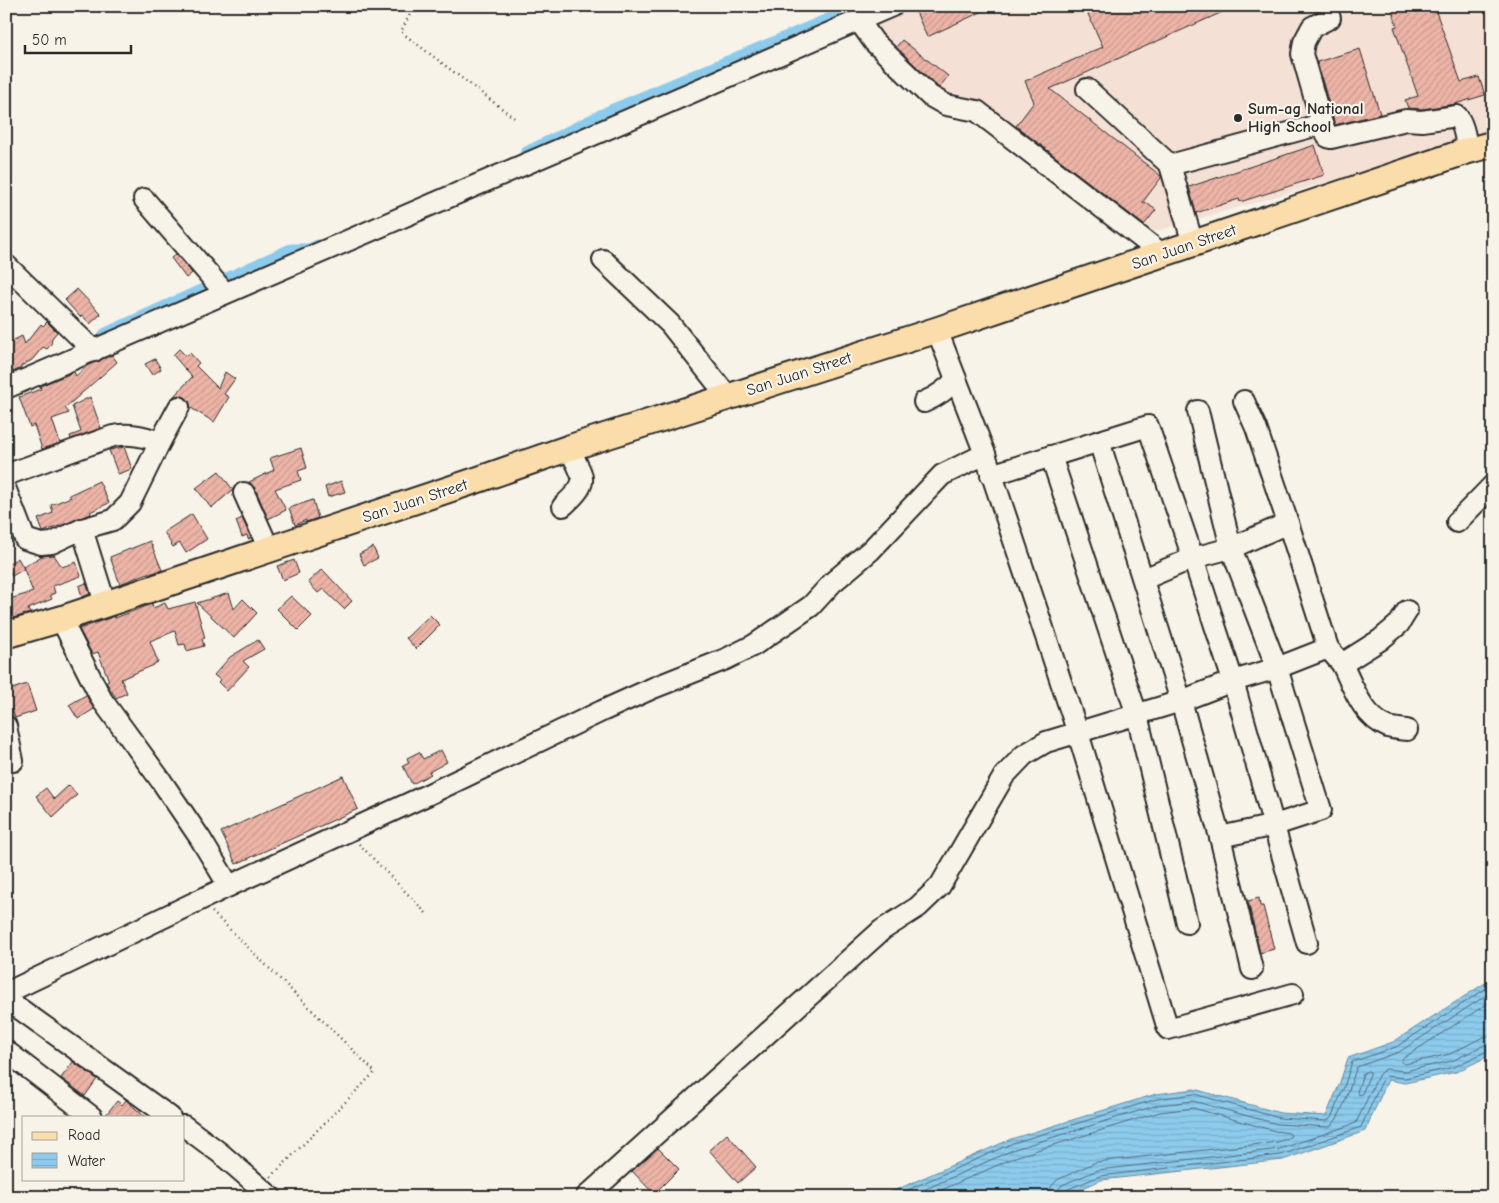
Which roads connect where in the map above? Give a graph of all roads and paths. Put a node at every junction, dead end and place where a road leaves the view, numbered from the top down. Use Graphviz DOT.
graph roads {
  1 [pos="414,6"];
  2 [pos="892,6"];
  3 [pos="866,13"];
  4 [pos="1330,18"];
  5 [pos="1087,89"];
  6 [pos="517,120"];
  7 [pos="1322,124"];
  8 [pos="1493,144"];
  9 [pos="1467,150"];
  10 [pos="1170,165"];
  11 [pos="144,199"];
  12 [pos="1193,244"];
  13 [pos="1162,254"];
  14 [pos="603,260"];
  15 [pos="6,265"];
  16 [pos="223,290"];
  17 [pos="937,330"];
  18 [pos="88,345"];
  19 [pos="956,379"];
  20 [pos="6,388"];
  21 [pos="728,397"];
  22 [pos="1244,401"];
  23 [pos="924,402"];
  24 [pos="179,406"];
  25 [pos="1198,411"];
  26 [pos="1099,441"];
  27 [pos="160,442"];
  28 [pos="569,448"];
  29 [pos="985,454"];
  30 [pos="1051,456"];
  31 [pos="991,475"];
  32 [pos="6,476"];
  33 [pos="1493,485"];
  34 [pos="6,490"];
  35 [pos="244,493"];
  36 [pos="563,506"];
  37 [pos="1457,522"];
  38 [pos="1288,523"];
  39 [pos="82,529"];
  40 [pos="1231,548"];
  41 [pos="268,549"];
  42 [pos="1193,558"];
  43 [pos="1144,579"];
  44 [pos="105,603"];
  45 [pos="1407,611"];
  46 [pos="60,619"];
  47 [pos="6,636"];
  48 [pos="1328,648"];
  49 [pos="1342,664"];
  50 [pos="1277,668"];
  51 [pos="1233,681"];
  52 [pos="1181,702"];
  53 [pos="1137,715"];
  54 [pos="6,726"];
  55 [pos="1407,730"];
  56 [pos="1078,733"];
  57 [pos="13,761"];
  58 [pos="1275,825"];
  59 [pos="1220,837"];
  60 [pos="359,844"];
  61 [pos="229,886"];
  62 [pos="212,912"];
  63 [pos="426,913"];
  64 [pos="1187,923"];
  65 [pos="1307,943"];
  66 [pos="1252,969"];
  67 [pos="6,993"];
  68 [pos="1293,994"];
  69 [pos="6,1000"];
  70 [pos="6,1051"];
  71 [pos="91,1116"];
  72 [pos="169,1116"];
  73 [pos="185,1127"];
  74 [pos="266,1192"];
  75 [pos="586,1197"];
  1 -- 6 [label="path"];
  2 -- 3 [label="street"];
  3 -- 13 [label="street"];
  3 -- 16 [label="street"];
  4 -- 7 [label="street"];
  5 -- 10 [label="street"];
  7 -- 9 [label="street"];
  7 -- 10 [label="street"];
  8 -- 9 [label="main road, San Juan Street"];
  9 -- 12 [label="main road, San Juan Street"];
  10 -- 12 [label="street"];
  11 -- 16 [label="street"];
  12 -- 13 [label="main road, San Juan Street"];
  13 -- 17 [label="main road, San Juan Street"];
  14 -- 21 [label="street"];
  15 -- 18 [label="street"];
  16 -- 18 [label="street"];
  17 -- 19 [label="street"];
  17 -- 21 [label="main road, San Juan Street"];
  18 -- 20 [label="street"];
  19 -- 23 [label="street"];
  19 -- 29 [label="street"];
  21 -- 28 [label="main road, San Juan Street"];
  22 -- 38 [label="street"];
  24 -- 27 [label="street"];
  25 -- 40 [label="street"];
  26 -- 30 [label="street"];
  26 -- 42 [label="street"];
  26 -- 43 [label="street"];
  27 -- 32 [label="street"];
  27 -- 39 [label="street"];
  28 -- 36 [label="street"];
  28 -- 41 [label="main road, San Juan Street"];
  29 -- 31 [label="street"];
  29 -- 61 [label="street"];
  30 -- 31 [label="street"];
  30 -- 53 [label="street"];
  31 -- 56 [label="street"];
  33 -- 37 [label="street"];
  34 -- 39 [label="street"];
  35 -- 41 [label="street"];
  38 -- 40 [label="street"];
  38 -- 48 [label="street"];
  39 -- 44 [label="street"];
  40 -- 42 [label="street"];
  40 -- 50 [label="street"];
  41 -- 44 [label="main road, San Juan Street"];
  42 -- 43 [label="street"];
  42 -- 51 [label="street"];
  43 -- 52 [label="street"];
  44 -- 46 [label="main road, San Juan Street"];
  45 -- 49 [label="street"];
  46 -- 47 [label="main road, San Juan Street"];
  46 -- 61 [label="street"];
  48 -- 49 [label="street"];
  48 -- 50 [label="street"];
  49 -- 55 [label="street"];
  50 -- 51 [label="street"];
  50 -- 58 [label="street"];
  51 -- 52 [label="street"];
  51 -- 58 [label="street"];
  52 -- 53 [label="street"];
  52 -- 59 [label="street"];
  53 -- 56 [label="street"];
  53 -- 64 [label="street"];
  54 -- 57 [label="street"];
  56 -- 68 [label="street"];
  56 -- 75 [label="street"];
  58 -- 59 [label="street"];
  58 -- 65 [label="street"];
  59 -- 66 [label="street"];
  60 -- 63 [label="path"];
  61 -- 67 [label="street"];
  62 -- 74 [label="path"];
  69 -- 72 [label="street"];
  70 -- 71 [label="street"];
  73 -- 74 [label="street"];
}
